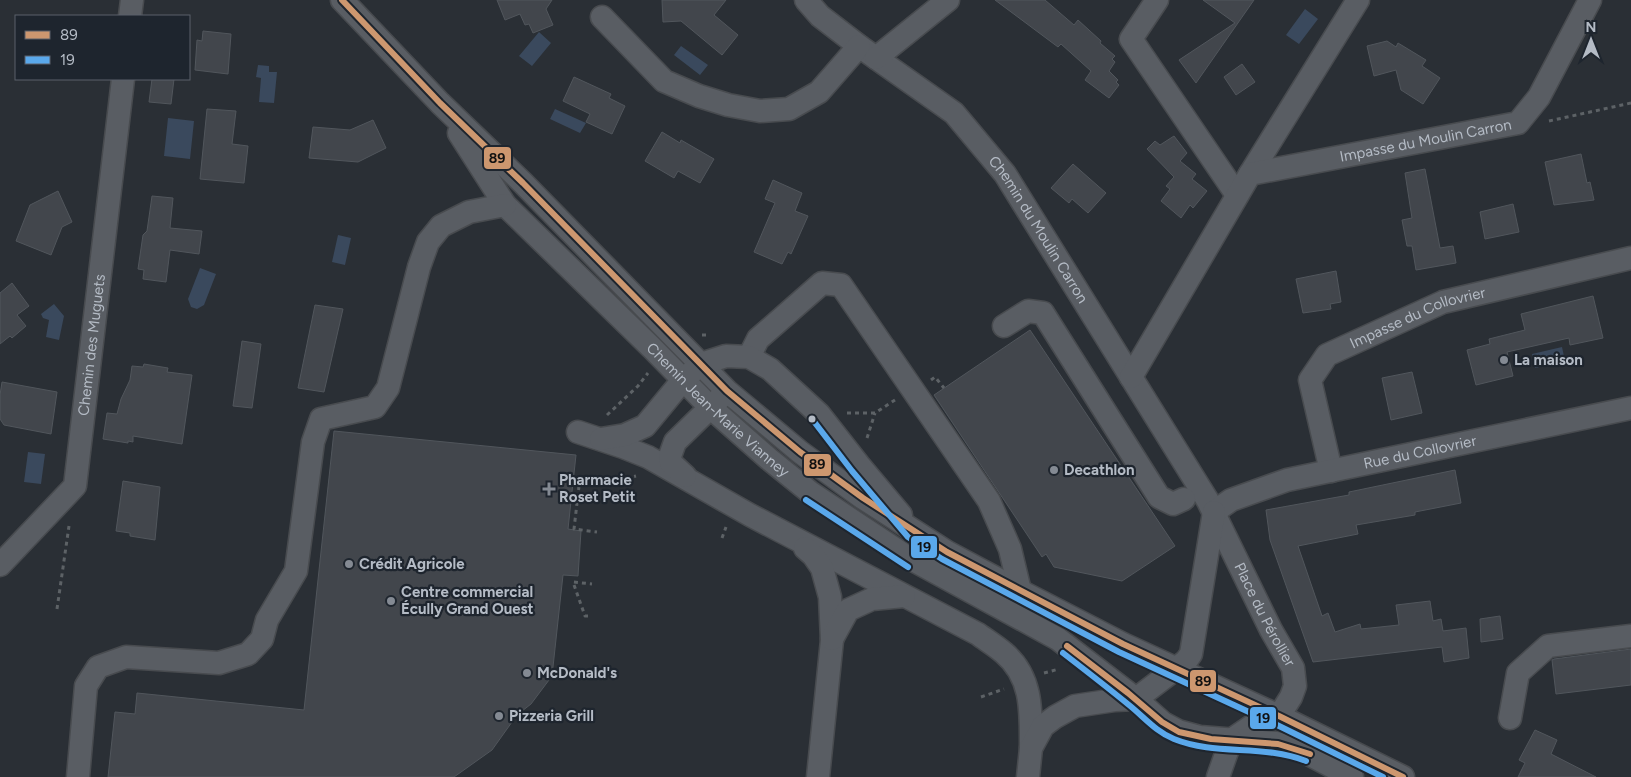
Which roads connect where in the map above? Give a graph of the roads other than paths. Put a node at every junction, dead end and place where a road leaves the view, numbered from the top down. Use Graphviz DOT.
graph roads {
  1 [pos="132,0"];
  2 [pos="342,0"];
  3 [pos="806,0"];
  4 [pos="948,0"];
  5 [pos="1157,0"];
  6 [pos="1358,0"];
  7 [pos="1590,0"];
  8 [pos="130,15"];
  9 [pos="602,17"];
  10 [pos="867,52"];
  11 [pos="123,80"];
  12 [pos="440,103"];
  13 [pos="1250,174"];
  14 [pos="1237,194"];
  15 [pos="505,205"];
  16 [pos="1631,258"];
  17 [pos="1004,326"];
  18 [pos="749,357"];
  19 [pos="701,364"];
  20 [pos="1130,377"];
  21 [pos="683,380"];
  22 [pos="728,391"];
  23 [pos="710,407"];
  24 [pos="1631,408"];
  25 [pos="645,426"];
  26 [pos="578,432"];
  27 [pos="601,440"];
  28 [pos="645,466"];
  29 [pos="1331,471"];
  30 [pos="691,482"];
  31 [pos="1184,499"];
  32 [pos="1214,512"];
  33 [pos="915,531"];
  34 [pos="788,536"];
  35 [pos="0,565"];
  36 [pos="1020,591"];
  37 [pos="904,596"];
  38 [pos="1631,636"];
  39 [pos="832,640"];
  40 [pos="1175,668"];
  41 [pos="1136,699"];
  42 [pos="1279,716"];
  43 [pos="1510,718"];
  44 [pos="1231,740"];
  45 [pos="1031,748"];
  46 [pos="78,777"];
  47 [pos="818,777"];
  48 [pos="1028,777"];
  49 [pos="1218,777"];
  50 [pos="1352,777"];
  51 [pos="1403,777"];
  1 -- 8 [label="street"];
  2 -- 12 [label="street, Chemin Jean-Marie Vianney"];
  3 -- 10 [label="street, Chemin du Moulin Carron"];
  4 -- 10 [label="street"];
  5 -- 14 [label="street"];
  6 -- 13 [label="street"];
  7 -- 13 [label="street, Impasse du Moulin Carron"];
  9 -- 10 [label="street"];
  10 -- 20 [label="street, Chemin du Moulin Carron"];
  11 -- 35 [label="street, Chemin des Muguets"];
  12 -- 15 [label="street, Chemin Jean-Marie Vianney"];
  12 -- 19 [label="street, Chemin Jean-Marie Vianney"];
  13 -- 14 [label="street"];
  14 -- 20 [label="street"];
  15 -- 21 [label="street, Chemin Jean-Marie Vianney"];
  15 -- 46 [label="street"];
  16 -- 29 [label="street, Impasse du Collovrier"];
  17 -- 31 [label="street"];
  18 -- 19 [label="street"];
  18 -- 33 [label="street"];
  18 -- 36 [label="street"];
  19 -- 21 [label="street"];
  19 -- 22 [label="street, Chemin Jean-Marie Vianney"];
  20 -- 32 [label="street, Chemin du Moulin Carron"];
  21 -- 23 [label="street, Chemin Jean-Marie Vianney"];
  21 -- 25 [label="street"];
  22 -- 23 [label="street"];
  22 -- 33 [label="street, Chemin Jean-Marie Vianney"];
  23 -- 30 [label="street"];
  23 -- 41 [label="street, Chemin Jean-Marie Vianney"];
  24 -- 29 [label="street, Rue du Collovrier"];
  25 -- 27 [label="street"];
  25 -- 28 [label="street"];
  26 -- 27 [label="street"];
  27 -- 28 [label="street"];
  28 -- 30 [label="street"];
  29 -- 32 [label="street, Rue du Collovrier"];
  30 -- 34 [label="street"];
  32 -- 40 [label="street"];
  32 -- 42 [label="street, Place du Pérollier"];
  33 -- 36 [label="street, Chemin Jean-Marie Vianney"];
  34 -- 37 [label="street"];
  34 -- 39 [label="street"];
  36 -- 40 [label="street, Chemin Jean-Marie Vianney"];
  37 -- 39 [label="street"];
  37 -- 45 [label="street"];
  38 -- 43 [label="street"];
  39 -- 47 [label="street"];
  40 -- 41 [label="street"];
  40 -- 42 [label="street, Chemin Jean-Marie Vianney"];
  41 -- 44 [label="street, Chemin Jean-Marie Vianney"];
  41 -- 45 [label="street"];
  42 -- 44 [label="street"];
  42 -- 51 [label="street, Chemin Jean-Marie Vianney"];
  44 -- 49 [label="street"];
  44 -- 50 [label="street, Chemin Jean-Marie Vianney"];
  45 -- 48 [label="street"];
}
